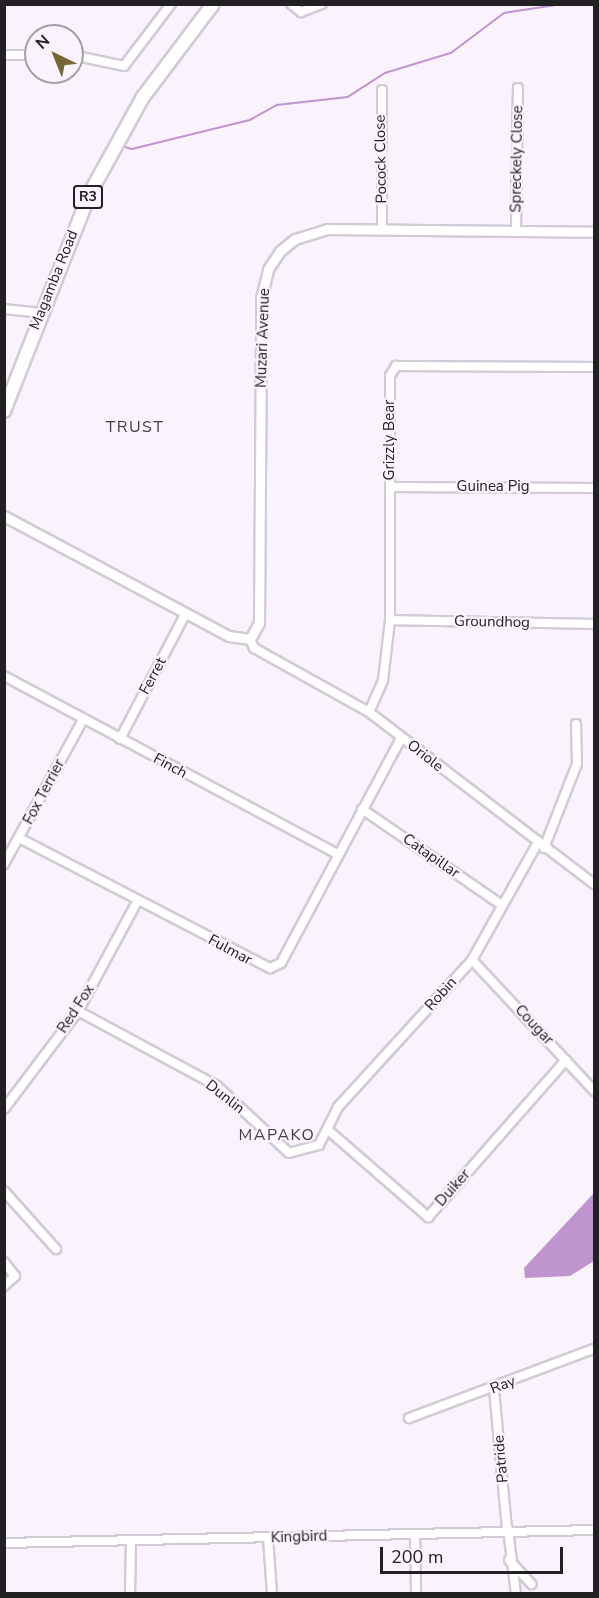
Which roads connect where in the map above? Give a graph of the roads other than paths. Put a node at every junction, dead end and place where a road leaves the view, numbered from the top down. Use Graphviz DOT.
graph roads {
  1 [pos="171,4"];
  2 [pos="213,4"];
  3 [pos="291,4"];
  4 [pos="322,4"];
  5 [pos="4,55"];
  6 [pos="24,55"];
  7 [pos="84,58"];
  8 [pos="518,88"];
  9 [pos="382,90"];
  10 [pos="382,228"];
  11 [pos="516,229"];
  12 [pos="594,232"];
  13 [pos="4,309"];
  14 [pos="41,313"];
  15 [pos="594,367"];
  16 [pos="4,411"];
  17 [pos="391,487"];
  18 [pos="594,488"];
  19 [pos="4,516"];
  20 [pos="186,613"];
  21 [pos="390,620"];
  22 [pos="594,624"];
  23 [pos="250,639"];
  24 [pos="4,676"];
  25 [pos="369,712"];
  26 [pos="82,720"];
  27 [pos="576,724"];
  28 [pos="401,738"];
  29 [pos="120,739"];
  30 [pos="362,809"];
  31 [pos="19,838"];
  32 [pos="541,846"];
  33 [pos="337,854"];
  34 [pos="4,864"];
  35 [pos="594,884"];
  36 [pos="137,902"];
  37 [pos="500,904"];
  38 [pos="472,960"];
  39 [pos="78,1011"];
  40 [pos="567,1060"];
  41 [pos="594,1090"];
  42 [pos="4,1109"];
  43 [pos="328,1130"];
  44 [pos="4,1191"];
  45 [pos="56,1249"];
  46 [pos="4,1262"];
  47 [pos="4,1286"];
  48 [pos="594,1349"];
  49 [pos="494,1389"];
  50 [pos="409,1418"];
  51 [pos="507,1529"];
  52 [pos="594,1530"];
  53 [pos="415,1533"];
  54 [pos="268,1538"];
  55 [pos="130,1540"];
  56 [pos="4,1543"];
  57 [pos="508,1559"];
  58 [pos="531,1584"];
  59 [pos="130,1593"];
  60 [pos="272,1593"];
  61 [pos="416,1593"];
  62 [pos="516,1593"];
  1 -- 7 [label="street"];
  2 -- 14 [label="highway, Magamba Road / R3"];
  3 -- 4 [label="street"];
  5 -- 6 [label="street"];
  8 -- 11 [label="street, Spreckely Close"];
  9 -- 10 [label="street, Pocock Close"];
  10 -- 11 [label="street, Muzari Avenue"];
  10 -- 23 [label="street, Muzari Avenue"];
  11 -- 12 [label="street, Muzari Avenue"];
  13 -- 14 [label="street"];
  14 -- 16 [label="highway, Magamba Road / R3"];
  15 -- 17 [label="street, Grizzly Bear"];
  17 -- 18 [label="street, Guinea Pig"];
  17 -- 21 [label="street, Grizzly Bear"];
  19 -- 20 [label="street"];
  20 -- 23 [label="street"];
  20 -- 29 [label="street, Ferret"];
  21 -- 22 [label="street, Groundhog"];
  21 -- 25 [label="street, Grizzly Bear"];
  23 -- 25 [label="street, Oriole"];
  24 -- 26 [label="street, Finch"];
  25 -- 28 [label="street, Oriole"];
  26 -- 29 [label="street, Finch"];
  26 -- 31 [label="street, Fox Terrier"];
  27 -- 32 [label="street, Robin"];
  28 -- 30 [label="street, Fulmar"];
  28 -- 32 [label="street, Oriole"];
  29 -- 33 [label="street, Finch"];
  30 -- 33 [label="street, Fulmar"];
  30 -- 37 [label="street, Catapillar"];
  31 -- 34 [label="street, Fox Terrier"];
  31 -- 36 [label="street, Fulmar"];
  32 -- 35 [label="street, Oriole"];
  32 -- 37 [label="street, Robin"];
  33 -- 36 [label="street, Fulmar"];
  36 -- 39 [label="street, Red Fox"];
  37 -- 38 [label="street, Robin"];
  38 -- 40 [label="street, Cougar"];
  38 -- 43 [label="street, Robin"];
  39 -- 42 [label="street, Red Fox"];
  39 -- 43 [label="street, Dunlin"];
  40 -- 41 [label="street, Cougar"];
  40 -- 43 [label="street, Duiker"];
  44 -- 45 [label="street"];
  46 -- 47 [label="street"];
  48 -- 49 [label="street, Ray"];
  49 -- 50 [label="street, Ray"];
  49 -- 51 [label="street, Patride"];
  51 -- 52 [label="street, Kingbird"];
  51 -- 53 [label="street, Kingbird"];
  51 -- 57 [label="street, Patride"];
  53 -- 54 [label="street, Kingbird"];
  53 -- 61 [label="street"];
  54 -- 55 [label="street, Kingbird"];
  54 -- 60 [label="street"];
  55 -- 56 [label="street, Kingbird"];
  55 -- 59 [label="street"];
  57 -- 58 [label="street"];
  57 -- 62 [label="street, Patride"];
}
